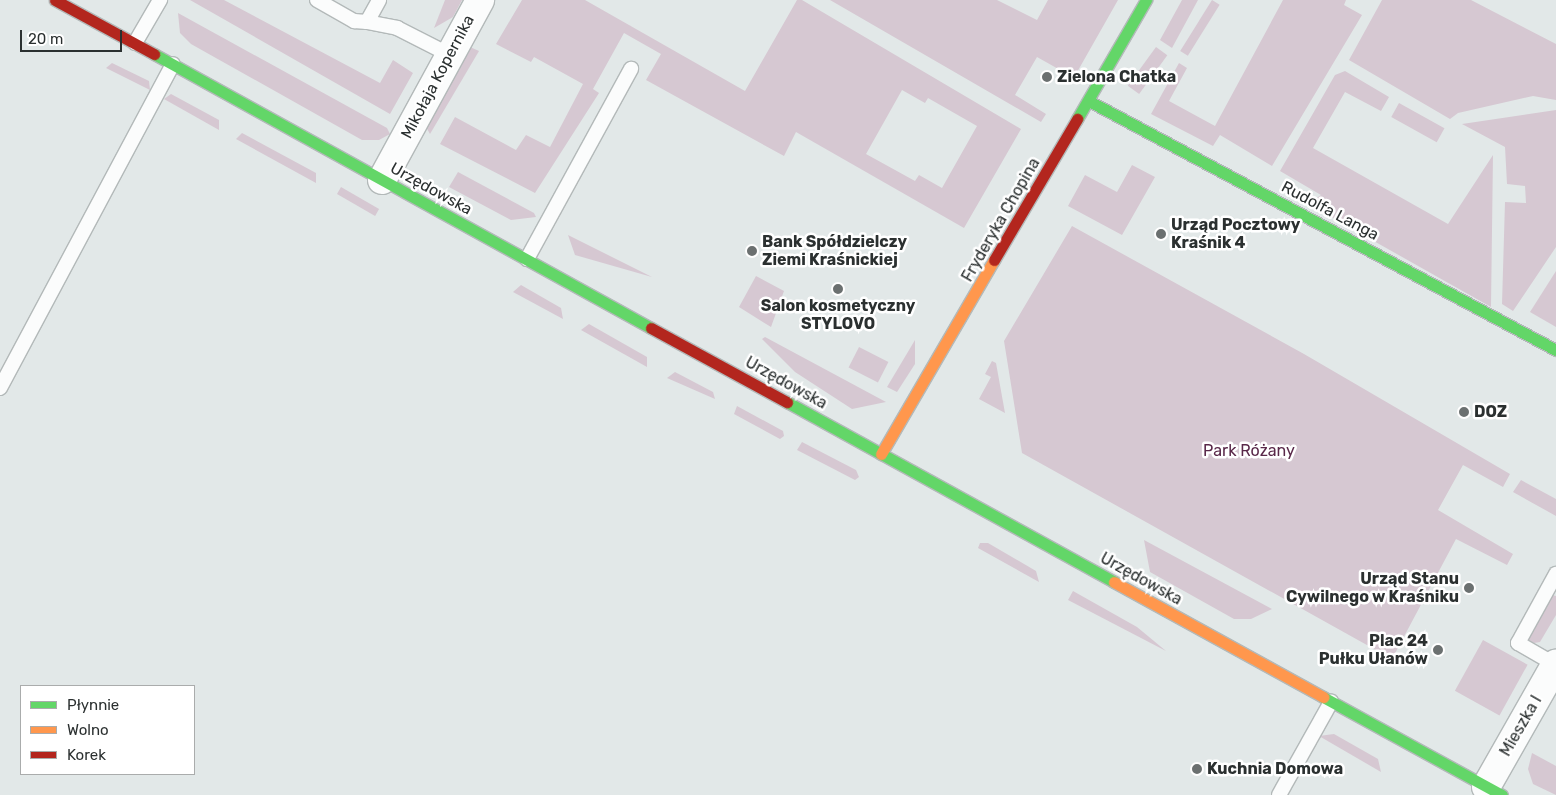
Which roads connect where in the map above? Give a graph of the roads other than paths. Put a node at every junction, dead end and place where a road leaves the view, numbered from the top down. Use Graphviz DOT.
graph roads {
  1 [pos="55,0"];
  2 [pos="160,0"];
  3 [pos="317,0"];
  4 [pos="379,0"];
  5 [pos="480,0"];
  6 [pos="1146,0"];
  7 [pos="367,22"];
  8 [pos="135,43"];
  9 [pos="450,56"];
  10 [pos="173,64"];
  11 [pos="631,69"];
  12 [pos="1089,101"];
  13 [pos="382,180"];
  14 [pos="527,260"];
  15 [pos="1556,350"];
  16 [pos="0,388"];
  17 [pos="881,454"];
  18 [pos="1556,574"];
  19 [pos="1556,664"];
  20 [pos="1331,702"];
  21 [pos="1494,791"];
  22 [pos="1279,795"];
  1 -- 8 [label="street, Urzędowska"];
  2 -- 8 [label="lane"];
  3 -- 7 [label="lane"];
  4 -- 7 [label="lane"];
  5 -- 9 [label="street, Mikołaja Kopernika"];
  6 -- 12 [label="street, Fryderyka Chopina"];
  7 -- 9 [label="lane"];
  8 -- 10 [label="street, Urzędowska"];
  9 -- 13 [label="street, Mikołaja Kopernika"];
  10 -- 13 [label="street, Urzędowska"];
  10 -- 16 [label="lane"];
  11 -- 14 [label="lane"];
  12 -- 15 [label="street, Rudolfa Langa"];
  12 -- 17 [label="street, Fryderyka Chopina"];
  13 -- 14 [label="street, Urzędowska"];
  14 -- 17 [label="street, Urzędowska"];
  17 -- 20 [label="street, Urzędowska"];
  18 -- 19 [label="lane"];
  19 -- 21 [label="street, Mieszka I"];
  20 -- 21 [label="street, Urzędowska"];
  20 -- 22 [label="lane"];
}
